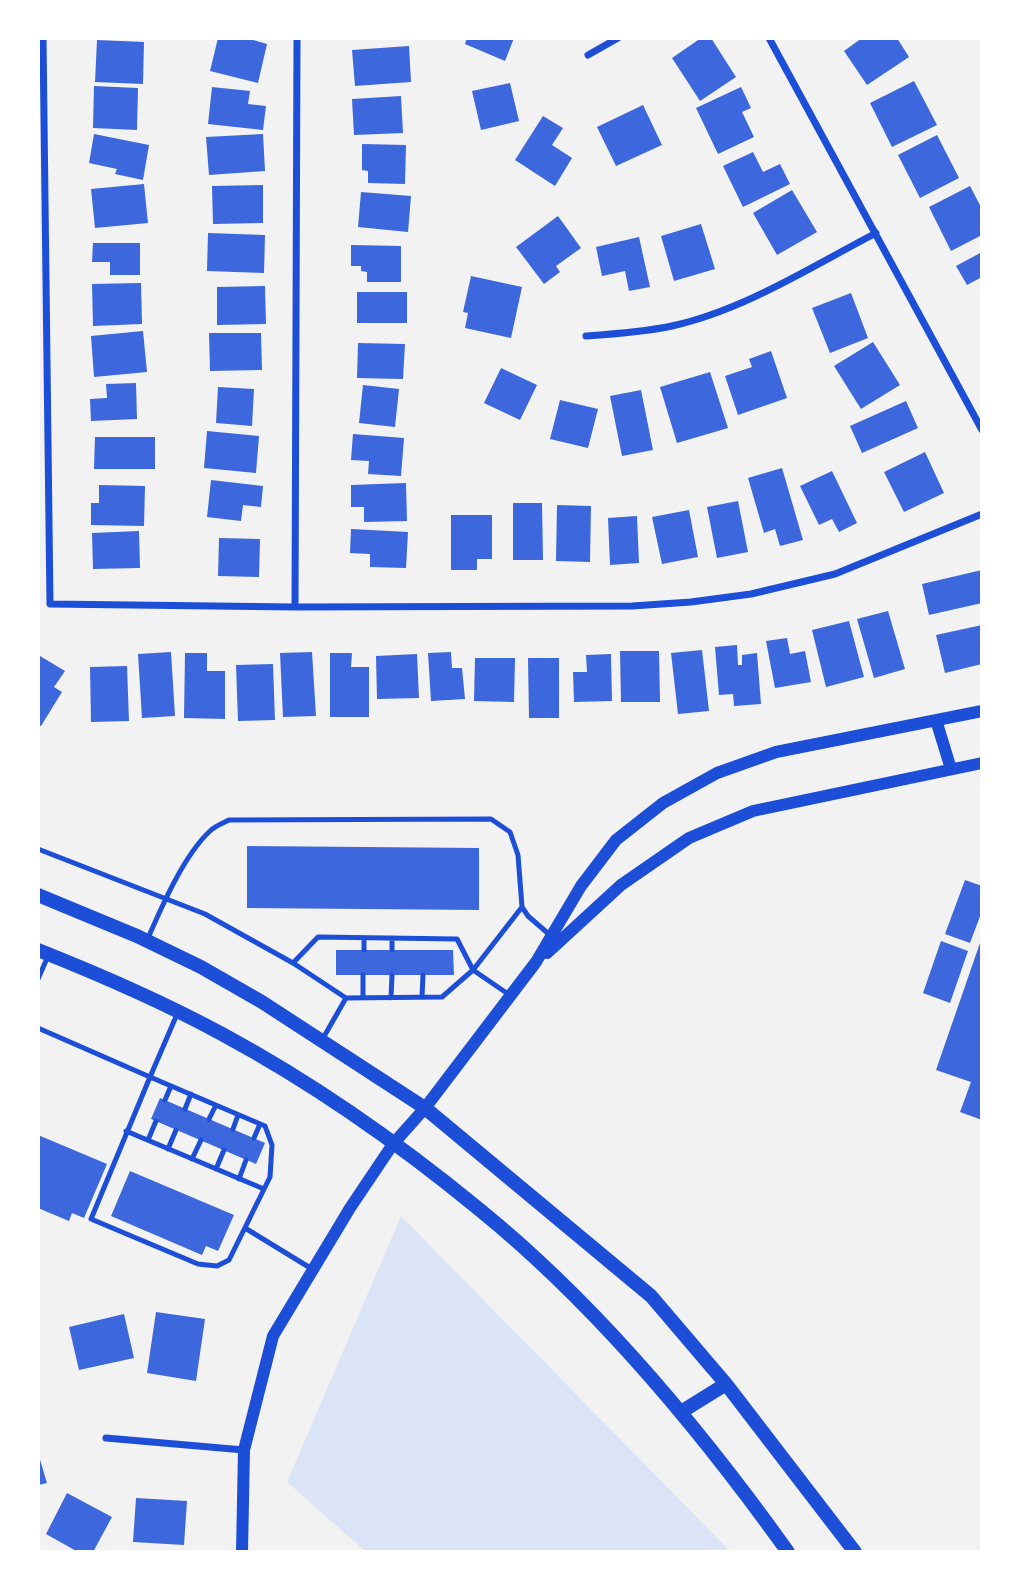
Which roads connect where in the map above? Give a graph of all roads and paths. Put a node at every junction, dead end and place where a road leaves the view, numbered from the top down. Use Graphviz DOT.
graph roads {
  1 [pos="43,38"];
  2 [pos="297,38"];
  3 [pos="618,38"];
  4 [pos="769,38"];
  5 [pos="588,55"];
  6 [pos="876,233"];
  7 [pos="586,336"];
  8 [pos="982,430"];
  9 [pos="982,514"];
  10 [pos="295,607"];
  11 [pos="982,711"];
  12 [pos="936,720"];
  13 [pos="982,763"];
  14 [pos="951,769"];
  15 [pos="38,849"];
  16 [pos="38,895"];
  17 [pos="166,898"];
  18 [pos="522,907"];
  19 [pos="551,936"];
  20 [pos="364,938"];
  21 [pos="392,938"];
  22 [pos="424,939"];
  23 [pos="146,941"];
  24 [pos="364,950"];
  25 [pos="392,950"];
  26 [pos="424,950"];
  27 [pos="44,952"];
  28 [pos="536,962"];
  29 [pos="293,963"];
  30 [pos="474,970"];
  31 [pos="363,975"];
  32 [pos="391,975"];
  33 [pos="423,975"];
  34 [pos="38,979"];
  35 [pos="510,996"];
  36 [pos="422,997"];
  37 [pos="346,998"];
  38 [pos="363,998"];
  39 [pos="391,998"];
  40 [pos="178,1012"];
  41 [pos="38,1028"];
  42 [pos="322,1040"];
  43 [pos="150,1077"];
  44 [pos="171,1086"];
  45 [pos="191,1094"];
  46 [pos="165,1100"];
  47 [pos="216,1105"];
  48 [pos="425,1108"];
  49 [pos="185,1109"];
  50 [pos="238,1115"];
  51 [pos="209,1119"];
  52 [pos="156,1121"];
  53 [pos="260,1124"];
  54 [pos="233,1129"];
  55 [pos="176,1130"];
  56 [pos="126,1131"];
  57 [pos="254,1138"];
  58 [pos="148,1140"];
  59 [pos="201,1140"];
  60 [pos="393,1144"];
  61 [pos="168,1149"];
  62 [pos="224,1150"];
  63 [pos="192,1159"];
  64 [pos="246,1160"];
  65 [pos="216,1169"];
  66 [pos="239,1178"];
  67 [pos="264,1189"];
  68 [pos="245,1228"];
  69 [pos="312,1269"];
  70 [pos="726,1384"];
  71 [pos="681,1412"];
  72 [pos="106,1438"];
  73 [pos="244,1450"];
  74 [pos="242,1552"];
  75 [pos="788,1552"];
  76 [pos="855,1552"];
  1 -- 10 [label="street"];
  2 -- 10 [label="street"];
  3 -- 5 [label="street"];
  4 -- 6 [label="street"];
  6 -- 7 [label="street"];
  6 -- 8 [label="street"];
  9 -- 10 [label="street"];
  11 -- 12 [label="street"];
  12 -- 14 [label="street"];
  12 -- 19 [label="street"];
  13 -- 14 [label="street"];
  14 -- 28 [label="street"];
  15 -- 17 [label="lane"];
  16 -- 23 [label="main road"];
  17 -- 18 [label="lane"];
  17 -- 23 [label="lane"];
  17 -- 29 [label="lane"];
  18 -- 19 [label="lane"];
  18 -- 30 [label="lane"];
  19 -- 28 [label="street"];
  20 -- 21 [label="lane"];
  20 -- 24 [label="lane"];
  20 -- 29 [label="lane"];
  21 -- 22 [label="lane"];
  21 -- 25 [label="lane"];
  22 -- 26 [label="lane"];
  22 -- 30 [label="lane"];
  23 -- 42 [label="main road"];
  27 -- 34 [label="lane"];
  27 -- 40 [label="main road"];
  28 -- 35 [label="street"];
  29 -- 37 [label="lane"];
  30 -- 35 [label="lane"];
  30 -- 36 [label="lane"];
  31 -- 38 [label="lane"];
  32 -- 39 [label="lane"];
  33 -- 36 [label="lane"];
  35 -- 48 [label="street"];
  36 -- 39 [label="lane"];
  37 -- 38 [label="lane"];
  37 -- 42 [label="lane"];
  38 -- 39 [label="lane"];
  40 -- 43 [label="lane"];
  40 -- 60 [label="main road"];
  41 -- 43 [label="lane"];
  42 -- 48 [label="main road"];
  43 -- 44 [label="lane"];
  43 -- 56 [label="lane"];
  44 -- 45 [label="lane"];
  44 -- 46 [label="lane"];
  45 -- 47 [label="lane"];
  45 -- 49 [label="lane"];
  47 -- 50 [label="lane"];
  47 -- 51 [label="lane"];
  48 -- 60 [label="street"];
  48 -- 70 [label="main road"];
  50 -- 53 [label="lane"];
  50 -- 54 [label="lane"];
  52 -- 58 [label="lane"];
  53 -- 57 [label="lane"];
  53 -- 67 [label="lane"];
  55 -- 61 [label="lane"];
  56 -- 58 [label="lane"];
  56 -- 68 [label="lane"];
  58 -- 61 [label="lane"];
  59 -- 63 [label="lane"];
  60 -- 69 [label="street"];
  60 -- 71 [label="main road"];
  61 -- 63 [label="lane"];
  62 -- 65 [label="lane"];
  63 -- 65 [label="lane"];
  64 -- 66 [label="lane"];
  65 -- 66 [label="lane"];
  66 -- 67 [label="lane"];
  67 -- 68 [label="lane"];
  68 -- 69 [label="lane"];
  69 -- 73 [label="street"];
  70 -- 71 [label="main road"];
  70 -- 76 [label="main road"];
  71 -- 75 [label="main road"];
  72 -- 73 [label="street"];
  73 -- 74 [label="street"];
}
